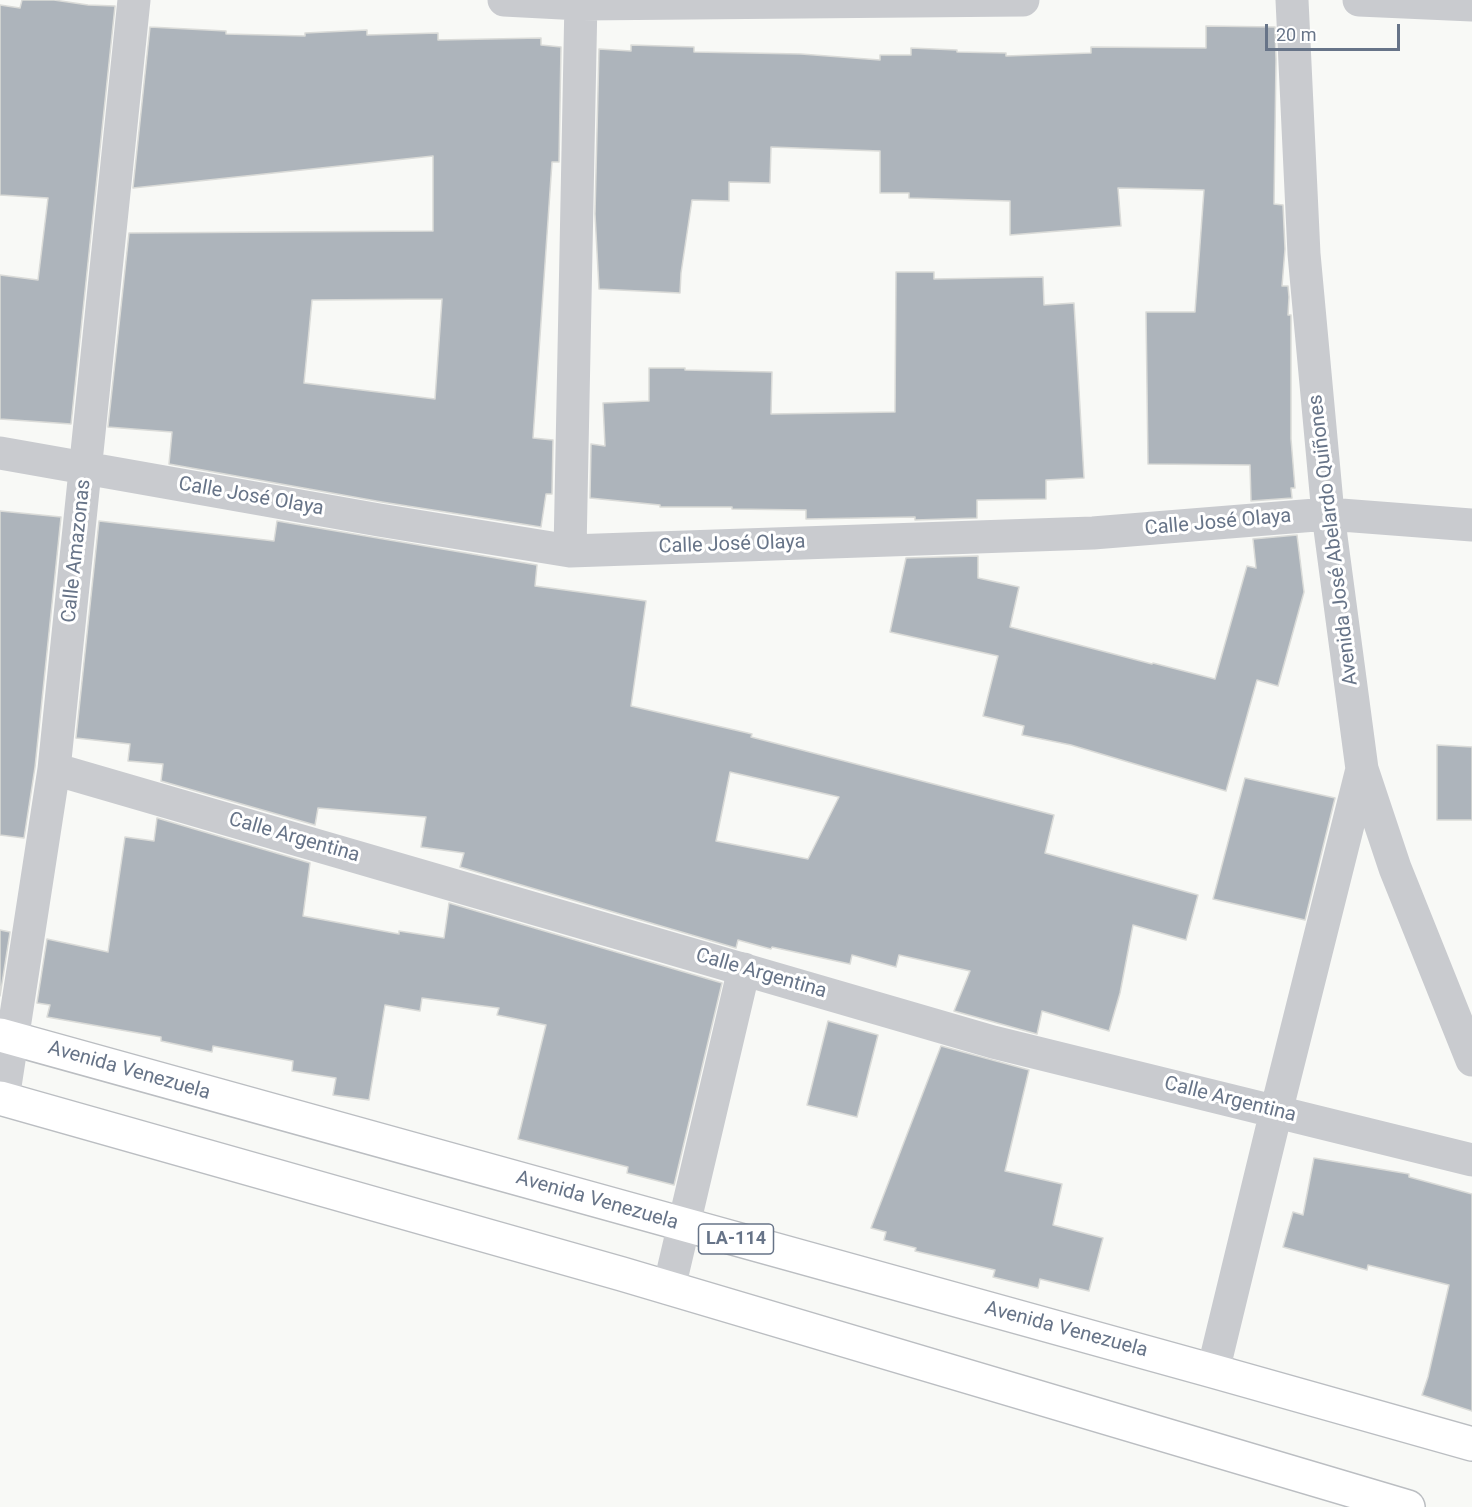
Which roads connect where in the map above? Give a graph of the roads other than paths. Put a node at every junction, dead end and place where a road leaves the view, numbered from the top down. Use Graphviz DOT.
graph roads {
  1 [pos="134,0"];
  2 [pos="504,0"];
  3 [pos="1023,0"];
  4 [pos="1292,0"];
  5 [pos="1359,0"];
  6 [pos="581,2"];
  7 [pos="1472,5"];
  8 [pos="0,453"];
  9 [pos="86,468"];
  10 [pos="1328,514"];
  11 [pos="1472,525"];
  12 [pos="570,551"];
  13 [pos="54,769"];
  14 [pos="1362,769"];
  15 [pos="744,969"];
  16 [pos="6,1037"];
  17 [pos="1471,1057"];
  18 [pos="2,1099"];
  19 [pos="1276,1112"];
  20 [pos="1472,1160"];
  21 [pos="684,1225"];
  22 [pos="669,1288"];
  23 [pos="1213,1371"];
  24 [pos="1472,1444"];
  25 [pos="1408,1507"];
  1 -- 9 [label="street, Calle Amazonas"];
  2 -- 6 [label="street"];
  3 -- 6 [label="street"];
  4 -- 10 [label="street, Avenida José Abelardo Quiñones"];
  5 -- 7 [label="street"];
  6 -- 12 [label="street"];
  8 -- 9 [label="street, Calle José Olaya"];
  9 -- 12 [label="street, Calle José Olaya"];
  9 -- 13 [label="street, Calle Amazonas"];
  10 -- 11 [label="street, Calle José Olaya"];
  10 -- 12 [label="street, Calle José Olaya"];
  10 -- 14 [label="street, Avenida José Abelardo Quiñones"];
  13 -- 15 [label="street, Calle Argentina"];
  13 -- 16 [label="street, Calle Amazonas"];
  14 -- 17 [label="street, Avenida José Abelardo Quiñones"];
  14 -- 19 [label="street"];
  15 -- 19 [label="street, Calle Argentina"];
  15 -- 21 [label="street"];
  16 -- 18 [label="street, Calle Amazonas"];
  16 -- 21 [label="main road, Avenida Venezuela / LA-114"];
  18 -- 22 [label="main road"];
  19 -- 20 [label="street, Calle Argentina"];
  19 -- 23 [label="street"];
  21 -- 22 [label="street"];
  21 -- 23 [label="main road, Avenida Venezuela / LA-114"];
  22 -- 25 [label="main road"];
  23 -- 24 [label="main road, Avenida Venezuela / LA-114"];
}
